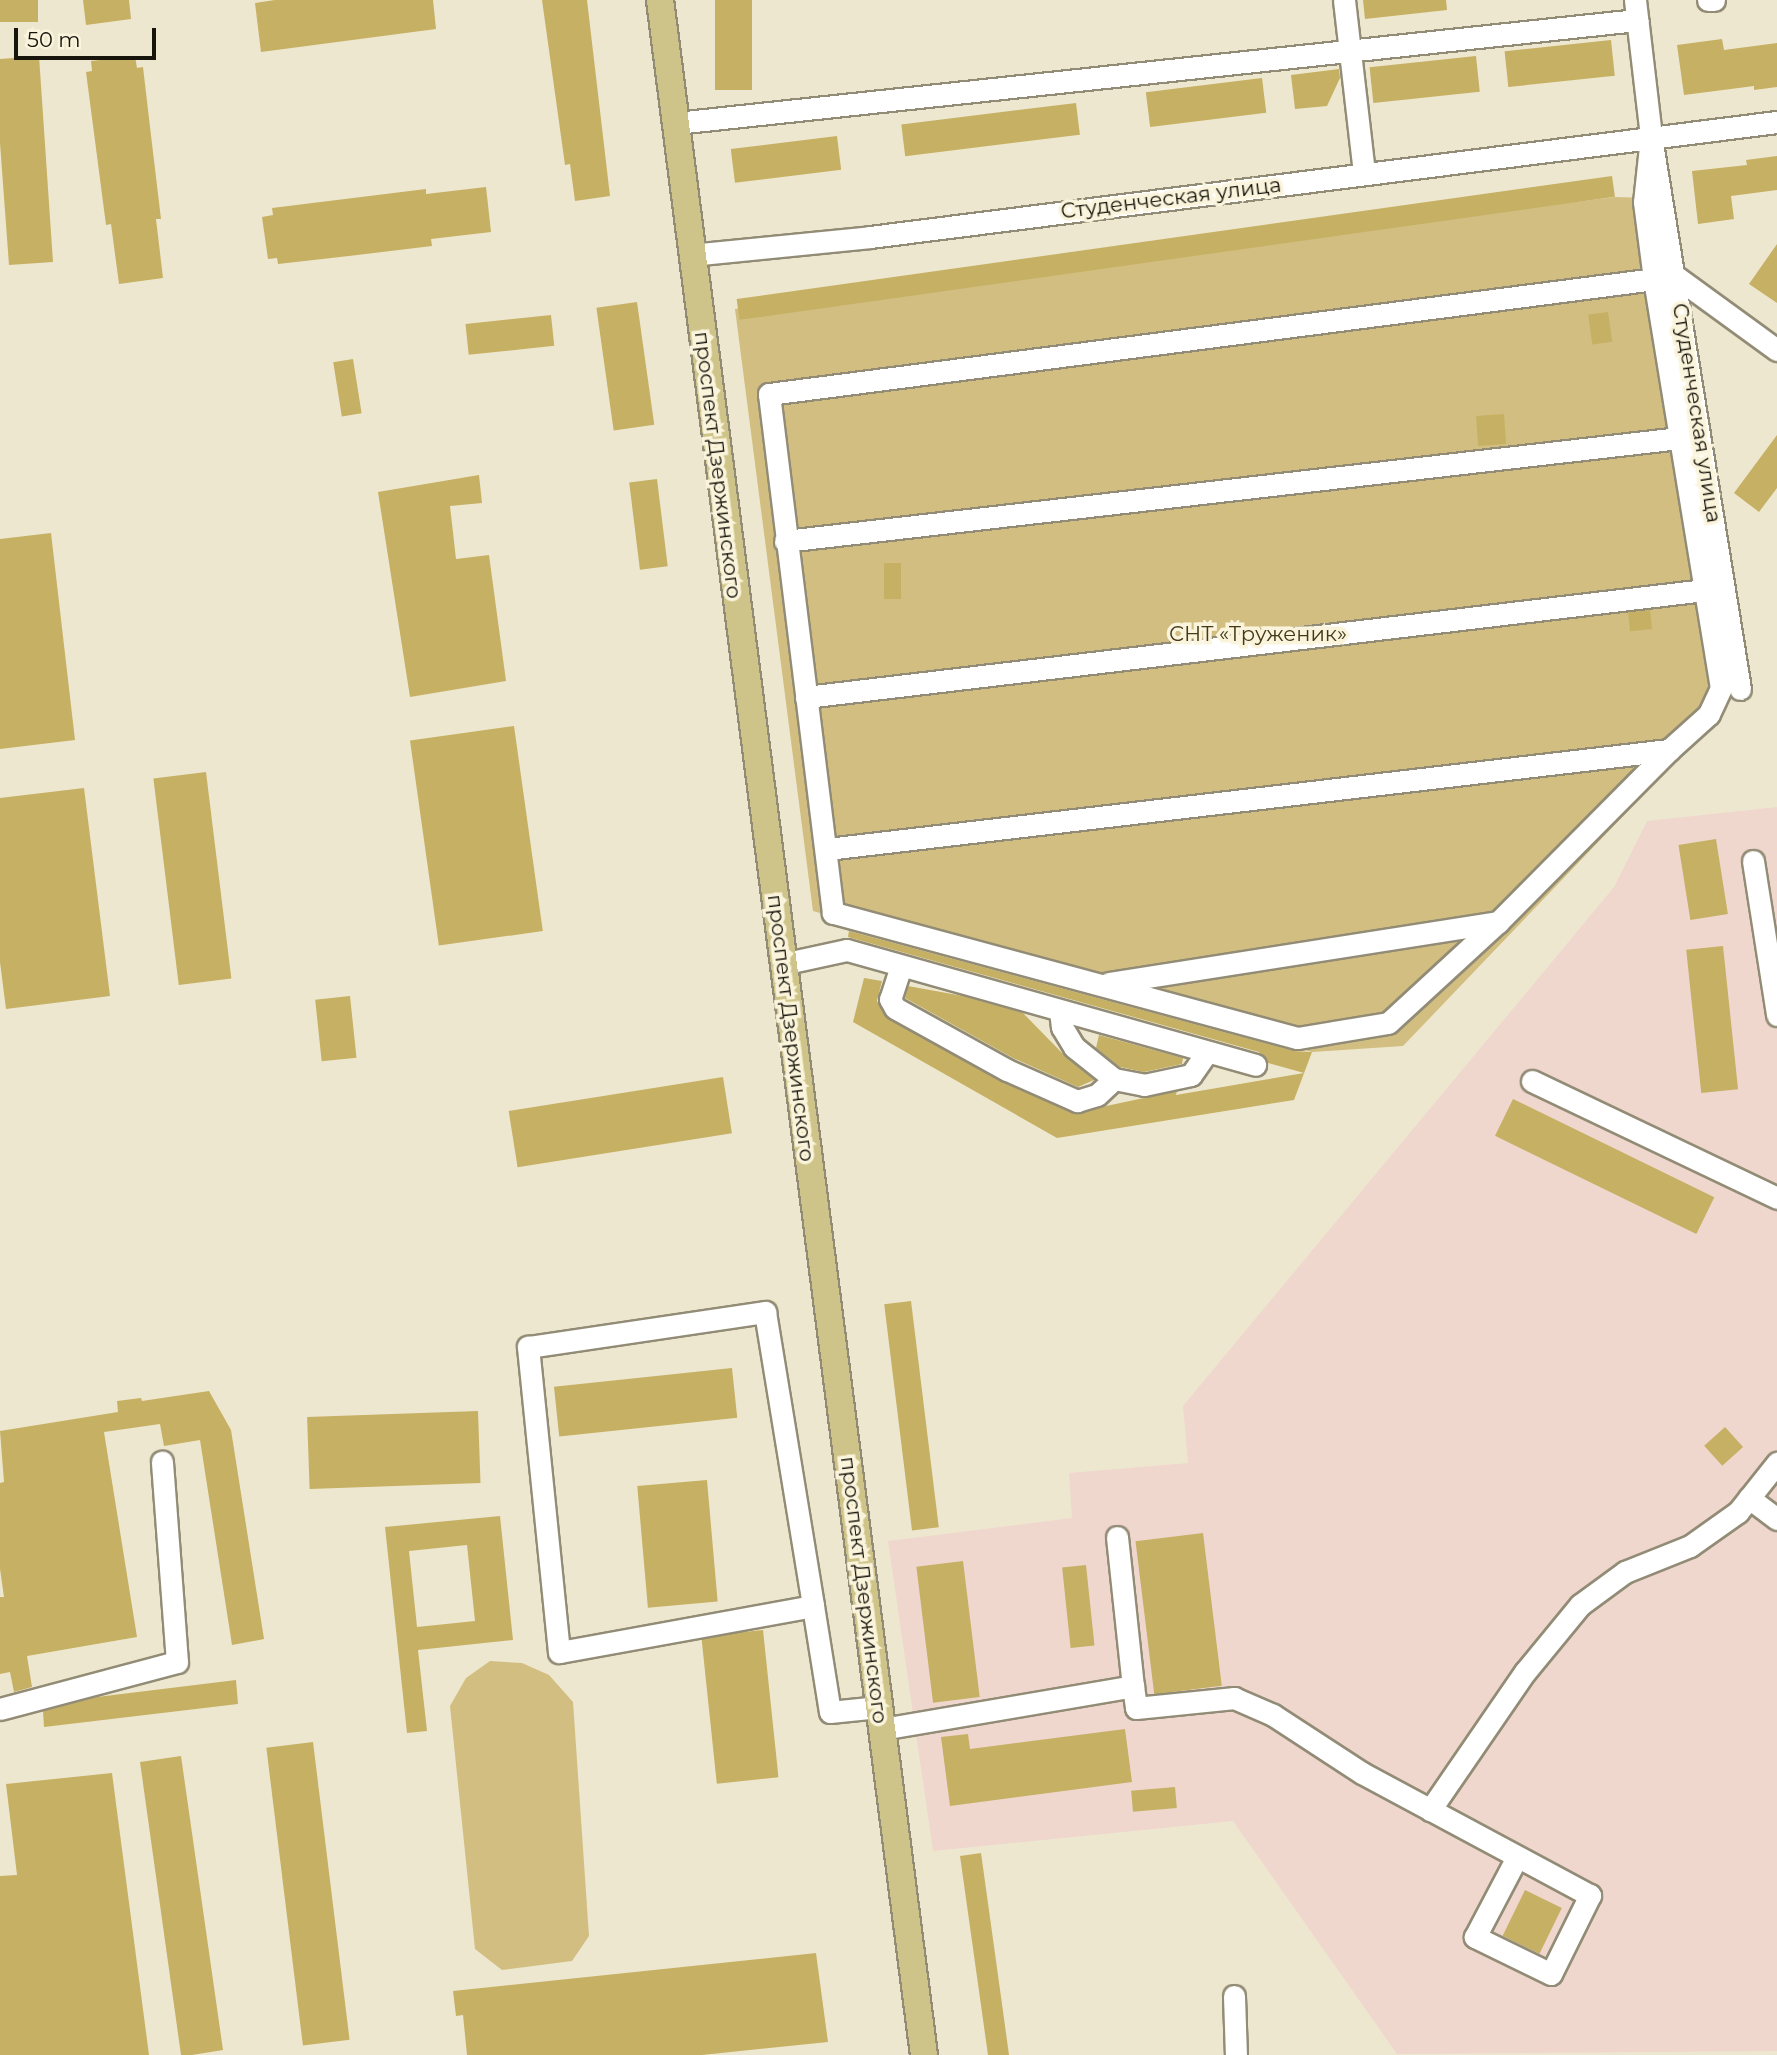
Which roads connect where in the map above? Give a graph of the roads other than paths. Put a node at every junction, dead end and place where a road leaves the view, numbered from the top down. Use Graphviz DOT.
graph roads {
  1 [pos="660,0"];
  2 [pos="1344,0"];
  3 [pos="1707,0"];
  4 [pos="1714,0"];
  5 [pos="1636,10"];
  6 [pos="1350,51"];
  7 [pos="1777,122"];
  8 [pos="676,123"];
  9 [pos="1651,137"];
  10 [pos="1364,174"];
  11 [pos="691,255"];
  12 [pos="1675,276"];
  13 [pos="1654,279"];
  14 [pos="1777,350"];
  15 [pos="1679,438"];
  16 [pos="785,541"];
  17 [pos="1704,590"];
  18 [pos="1740,689"];
  19 [pos="806,698"];
  20 [pos="1669,750"];
  21 [pos="827,849"];
  22 [pos="1753,861"];
  23 [pos="1498,922"];
  24 [pos="782,964"];
  25 [pos="901,967"];
  26 [pos="1103,984"];
  27 [pos="1060,1011"];
  28 [pos="1777,1015"];
  29 [pos="1208,1052"];
  30 [pos="1255,1065"];
  31 [pos="1114,1079"];
  32 [pos="1532,1081"];
  33 [pos="1777,1198"];
  34 [pos="162,1462"];
  35 [pos="1777,1463"];
  36 [pos="1749,1498"];
  37 [pos="1777,1519"];
  38 [pos="1117,1537"];
  39 [pos="813,1606"];
  40 [pos="1133,1686"];
  41 [pos="0,1709"];
  42 [pos="880,1718"];
  43 [pos="1430,1810"];
  44 [pos="1517,1857"];
  45 [pos="1234,1996"];
  46 [pos="919,2054"];
  47 [pos="1236,2055"];
  1 -- 8 [label="main road, проспект Дзержинского"];
  2 -- 6 [label="street"];
  3 -- 4 [label="street"];
  5 -- 6 [label="street"];
  5 -- 9 [label="street, Студенческая улица"];
  6 -- 8 [label="street"];
  6 -- 10 [label="street"];
  7 -- 9 [label="street, Студенческая улица"];
  8 -- 11 [label="main road, проспект Дзержинского"];
  9 -- 10 [label="street, Студенческая улица"];
  9 -- 12 [label="street, Студенческая улица"];
  9 -- 13 [label="street"];
  10 -- 11 [label="street, Студенческая улица"];
  11 -- 24 [label="main road, проспект Дзержинского"];
  12 -- 14 [label="street"];
  12 -- 18 [label="street, Студенческая улица"];
  13 -- 15 [label="street"];
  13 -- 16 [label="street"];
  15 -- 16 [label="street"];
  15 -- 17 [label="street"];
  16 -- 19 [label="street"];
  17 -- 19 [label="street"];
  17 -- 20 [label="street"];
  19 -- 21 [label="street"];
  20 -- 21 [label="street"];
  20 -- 23 [label="street"];
  21 -- 26 [label="street"];
  22 -- 28 [label="street"];
  23 -- 26 [label="street"];
  23 -- 26 [label="street"];
  24 -- 25 [label="street"];
  24 -- 42 [label="main road, проспект Дзержинского"];
  25 -- 27 [label="street"];
  25 -- 31 [label="street"];
  27 -- 29 [label="street"];
  27 -- 31 [label="street"];
  29 -- 30 [label="street"];
  29 -- 31 [label="street"];
  32 -- 33 [label="street"];
  34 -- 41 [label="street"];
  35 -- 36 [label="street"];
  36 -- 37 [label="street"];
  36 -- 43 [label="street"];
  38 -- 40 [label="street"];
  39 -- 39 [label="street"];
  39 -- 42 [label="street"];
  40 -- 42 [label="street"];
  40 -- 43 [label="street"];
  42 -- 46 [label="main road, проспект Дзержинского"];
  43 -- 44 [label="street"];
  44 -- 44 [label="street"];
  45 -- 47 [label="street"];
}
